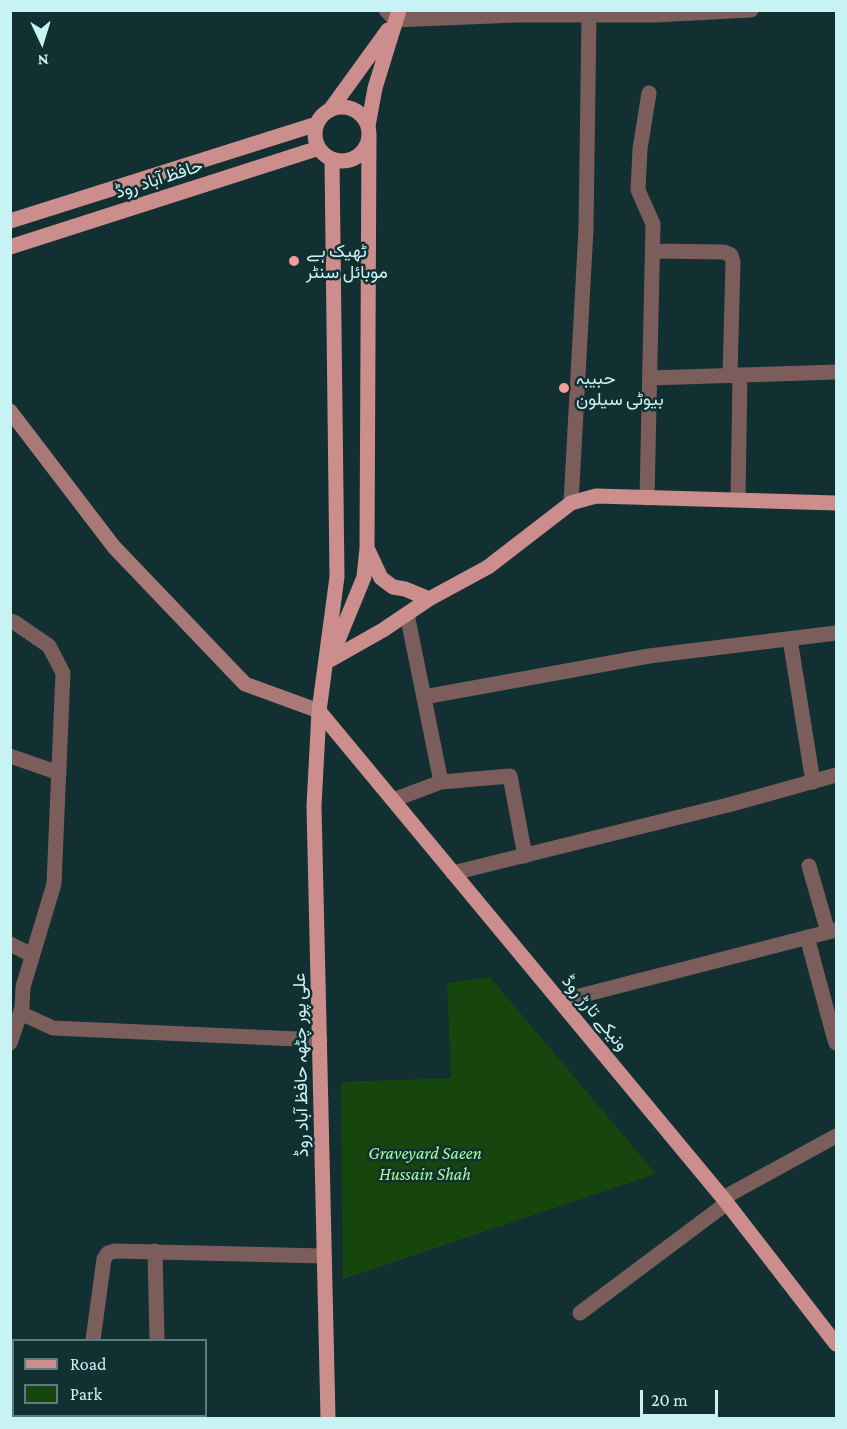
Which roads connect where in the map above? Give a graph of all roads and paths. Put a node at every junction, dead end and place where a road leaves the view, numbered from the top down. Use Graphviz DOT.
graph roads {
  1 [pos="751,10"];
  2 [pos="393,14"];
  3 [pos="489,14"];
  4 [pos="589,15"];
  5 [pos="649,93"];
  6 [pos="330,110"];
  7 [pos="317,124"];
  8 [pos="368,130"];
  9 [pos="319,148"];
  10 [pos="332,160"];
  11 [pos="10,221"];
  12 [pos="10,247"];
  13 [pos="653,251"];
  14 [pos="837,372"];
  15 [pos="735,375"];
  16 [pos="650,378"];
  17 [pos="10,411"];
  18 [pos="647,498"];
  19 [pos="738,499"];
  20 [pos="571,503"];
  21 [pos="837,503"];
  22 [pos="368,548"];
  23 [pos="429,599"];
  24 [pos="407,614"];
  25 [pos="10,621"];
  26 [pos="837,633"];
  27 [pos="790,639"];
  28 [pos="330,660"];
  29 [pos="424,697"];
  30 [pos="319,711"];
  31 [pos="10,756"];
  32 [pos="59,773"];
  33 [pos="837,775"];
  34 [pos="441,782"];
  35 [pos="813,782"];
  36 [pos="393,801"];
  37 [pos="525,856"];
  38 [pos="809,866"];
  39 [pos="453,873"];
  40 [pos="832,931"];
  41 [pos="807,938"];
  42 [pos="10,944"];
  43 [pos="32,955"];
  44 [pos="560,1001"];
  45 [pos="20,1013"];
  46 [pos="320,1040"];
  47 [pos="10,1043"];
  48 [pos="837,1043"];
  49 [pos="837,1136"];
  50 [pos="725,1200"];
  51 [pos="155,1251"];
  52 [pos="324,1256"];
  53 [pos="580,1313"];
  54 [pos="93,1339"];
  55 [pos="157,1339"];
  56 [pos="836,1342"];
  57 [pos="328,1419"];
  1 -- 4 [label="street"];
  2 -- 3 [label="street"];
  2 -- 6 [label="main road"];
  2 -- 8 [label="main road"];
  3 -- 4 [label="street"];
  4 -- 20 [label="street"];
  5 -- 13 [label="street"];
  6 -- 7 [label="main road"];
  6 -- 8 [label="main road"];
  7 -- 9 [label="main road"];
  7 -- 11 [label="main road, حافظ آباد روڈ"];
  8 -- 10 [label="main road"];
  8 -- 22 [label="main road"];
  9 -- 10 [label="main road"];
  9 -- 12 [label="main road, حافظ آباد روڈ"];
  10 -- 30 [label="main road"];
  13 -- 15 [label="street"];
  13 -- 16 [label="street"];
  14 -- 15 [label="street"];
  15 -- 16 [label="street"];
  15 -- 19 [label="street"];
  16 -- 18 [label="street"];
  17 -- 30 [label="street"];
  18 -- 19 [label="main road"];
  18 -- 20 [label="main road"];
  19 -- 21 [label="main road"];
  20 -- 23 [label="main road"];
  22 -- 23 [label="main road"];
  22 -- 28 [label="main road"];
  23 -- 24 [label="main road"];
  24 -- 28 [label="main road"];
  24 -- 29 [label="street"];
  25 -- 32 [label="street"];
  26 -- 27 [label="street"];
  27 -- 29 [label="street"];
  27 -- 35 [label="street"];
  28 -- 30 [label="main road"];
  29 -- 34 [label="street"];
  30 -- 36 [label="main road, ونیکے تارڑ روڈ"];
  30 -- 46 [label="main road, علی پور چٹھہ حافظ آباد روڈ"];
  31 -- 32 [label="street"];
  32 -- 43 [label="street"];
  33 -- 35 [label="street"];
  34 -- 36 [label="street"];
  34 -- 37 [label="street"];
  35 -- 37 [label="street"];
  36 -- 39 [label="main road, ونیکے تارڑ روڈ"];
  37 -- 39 [label="street"];
  38 -- 40 [label="street"];
  39 -- 44 [label="main road, ونیکے تارڑ روڈ"];
  40 -- 41 [label="street"];
  41 -- 44 [label="street"];
  41 -- 48 [label="street"];
  42 -- 43 [label="street"];
  43 -- 45 [label="street"];
  44 -- 50 [label="main road, ونیکے تارڑ روڈ"];
  45 -- 46 [label="street"];
  45 -- 47 [label="street"];
  46 -- 52 [label="main road, علی پور چٹھہ حافظ آباد روڈ"];
  49 -- 50 [label="street"];
  50 -- 53 [label="street"];
  50 -- 56 [label="main road, ونیکے تارڑ روڈ"];
  51 -- 52 [label="street"];
  51 -- 54 [label="street"];
  51 -- 55 [label="street"];
  52 -- 57 [label="main road, علی پور چٹھہ حافظ آباد روڈ"];
}
